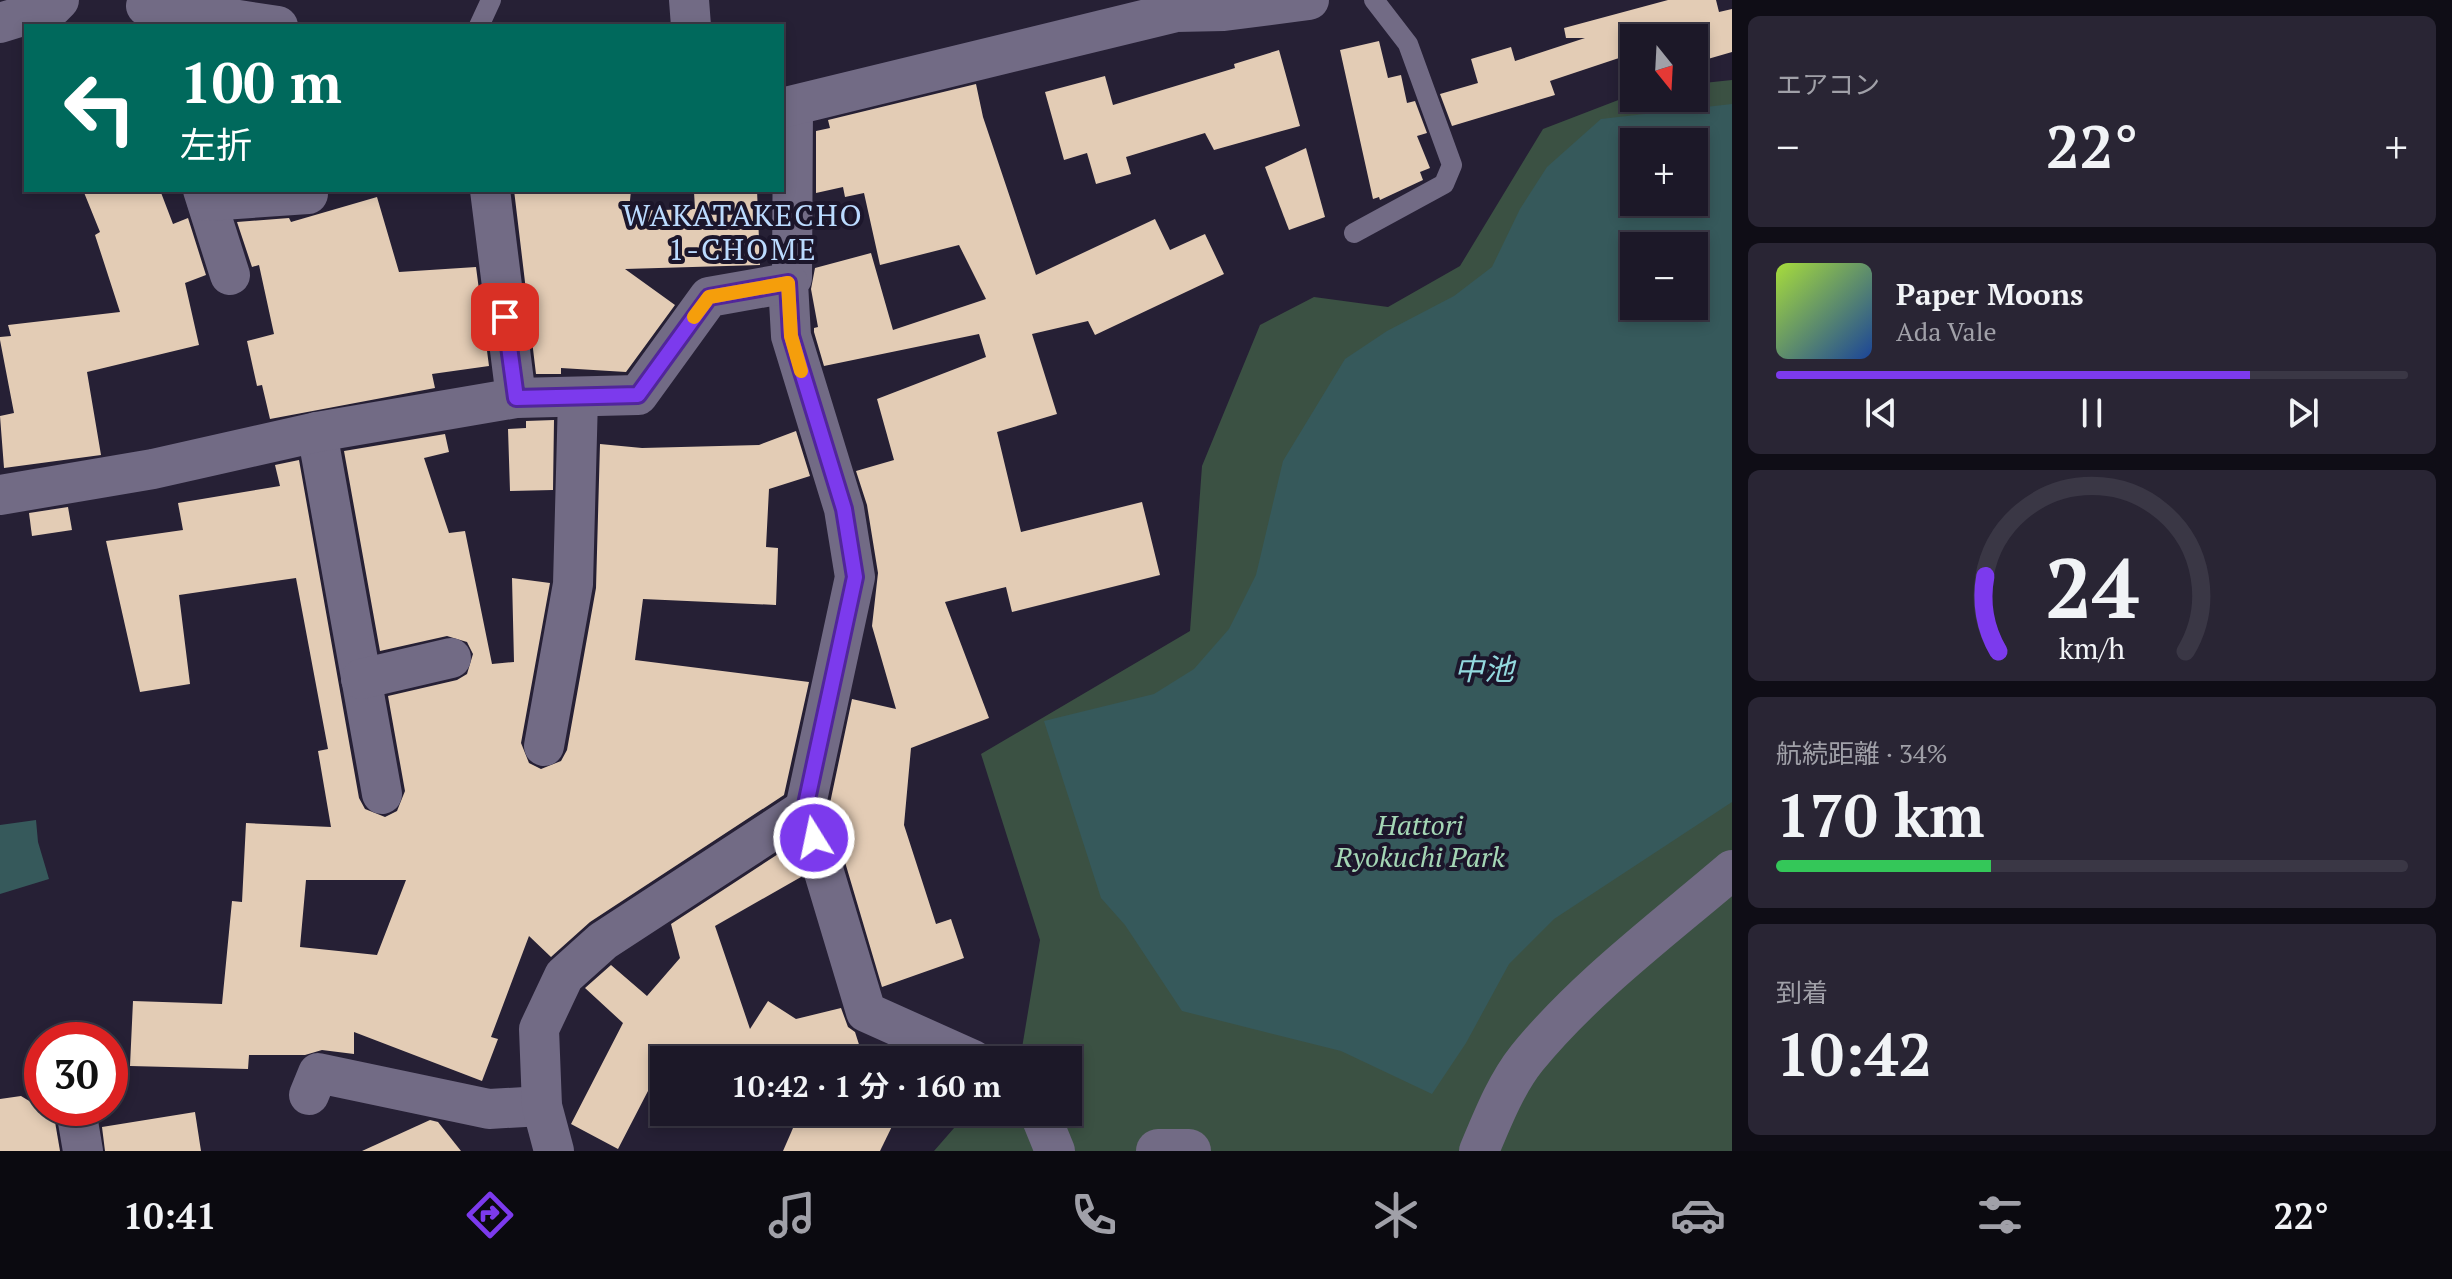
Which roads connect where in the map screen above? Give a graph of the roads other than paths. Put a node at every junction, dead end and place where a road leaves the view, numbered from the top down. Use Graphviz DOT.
graph roads {
  1 [pos="59,0"];
  2 [pos="491,0"];
  3 [pos="689,0"];
  4 [pos="1309,0"];
  5 [pos="1374,0"];
  6 [pos="1223,6"];
  7 [pos="147,11"];
  8 [pos="0,23"];
  9 [pos="261,24"];
  10 [pos="480,24"];
  11 [pos="691,24"];
  12 [pos="788,107"];
  13 [pos="490,192"];
  14 [pos="308,194"];
  15 [pos="205,195"];
  16 [pos="1354,233"];
  17 [pos="230,275"];
  18 [pos="788,283"];
  19 [pos="516,398"];
  20 [pos="578,398"];
  21 [pos="317,432"];
  22 [pos="0,495"];
  23 [pos="451,658"];
  24 [pos="361,679"];
  25 [pos="544,746"];
  26 [pos="382,794"];
  27 [pos="805,809"];
  28 [pos="1732,870"];
  29 [pos="942,1046"];
  30 [pos="309,1095"];
  31 [pos="542,1106"];
  32 [pos="79,1126"];
  33 [pos="1045,1126"];
  34 [pos="83,1151"];
  35 [pos="554,1151"];
  36 [pos="1055,1151"];
  37 [pos="1158,1151"];
  38 [pos="1189,1151"];
  39 [pos="1479,1151"];
  1 -- 8 [label="street"];
  2 -- 10 [label="lane"];
  3 -- 11 [label="street"];
  4 -- 6 [label="street"];
  5 -- 16 [label="lane"];
  6 -- 12 [label="street"];
  7 -- 9 [label="street"];
  12 -- 18 [label="street"];
  13 -- 19 [label="street"];
  14 -- 15 [label="street"];
  15 -- 17 [label="street"];
  18 -- 20 [label="street"];
  18 -- 27 [label="street"];
  19 -- 20 [label="street"];
  19 -- 21 [label="street"];
  20 -- 25 [label="street"];
  21 -- 22 [label="street"];
  21 -- 24 [label="street"];
  23 -- 24 [label="street"];
  24 -- 26 [label="street"];
  27 -- 29 [label="street"];
  27 -- 31 [label="street"];
  28 -- 39 [label="street"];
  30 -- 31 [label="street"];
  31 -- 35 [label="street"];
  32 -- 34 [label="street"];
  33 -- 36 [label="street"];
  37 -- 38 [label="street"];
}
